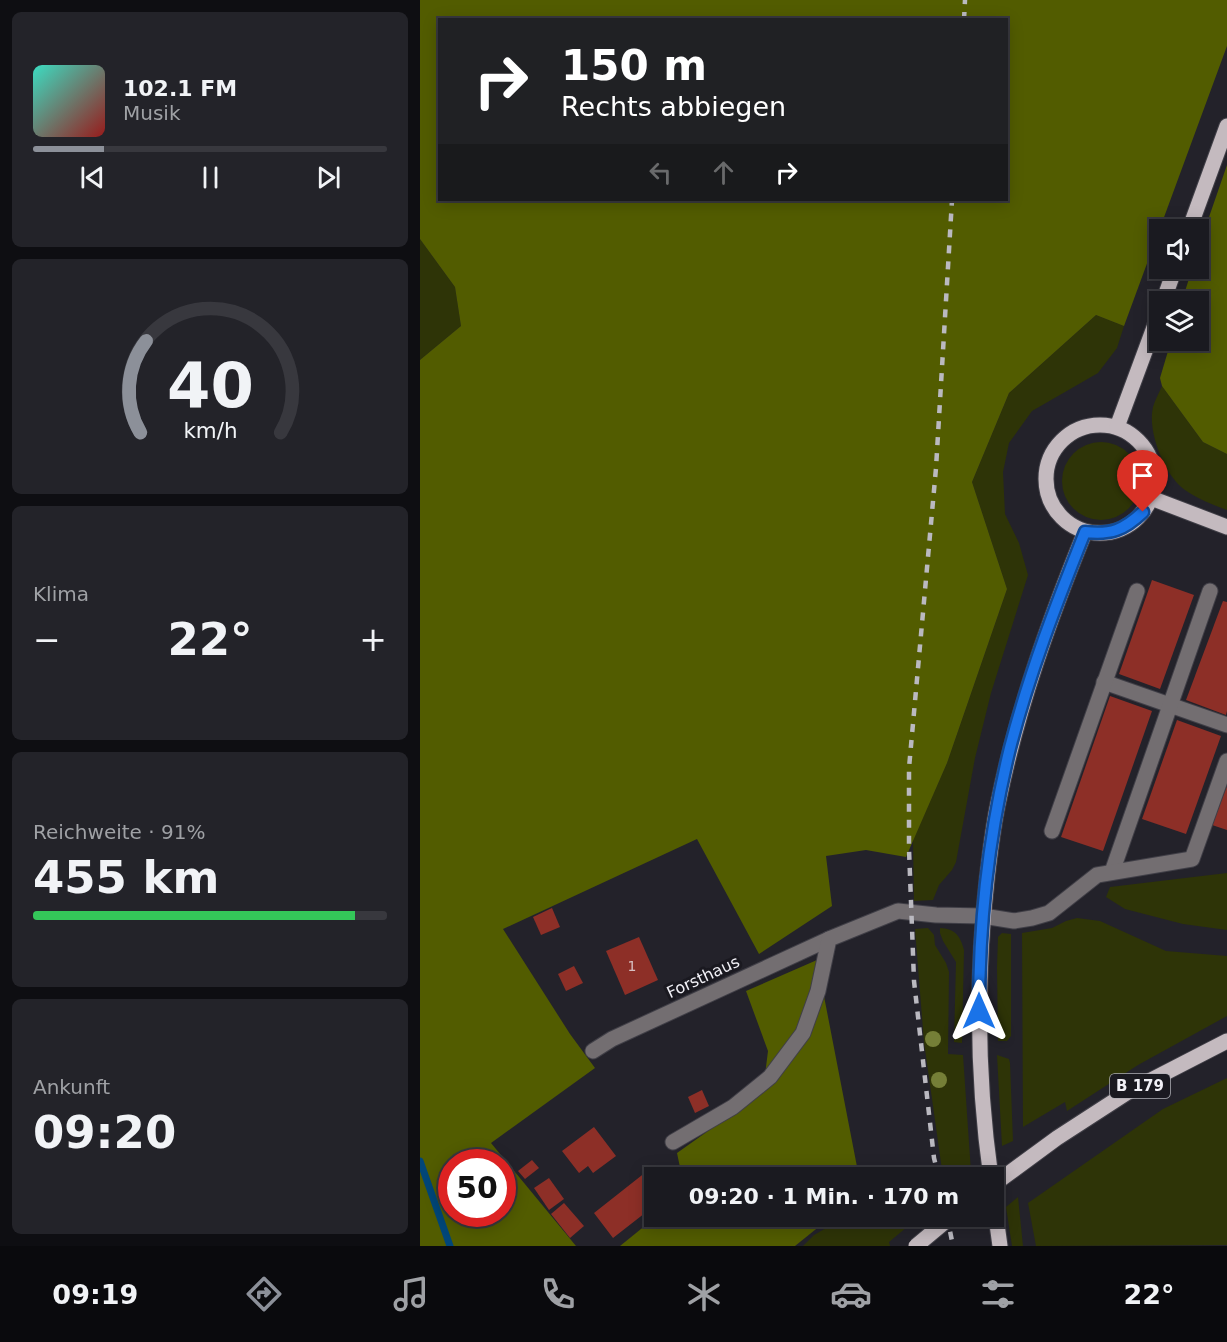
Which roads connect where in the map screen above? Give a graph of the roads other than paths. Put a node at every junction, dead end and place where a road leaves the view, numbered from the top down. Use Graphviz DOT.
graph roads {
  1 [pos="1227,126"];
  2 [pos="1193,219"];
  3 [pos="1149,341"];
  4 [pos="1117,427"];
  5 [pos="1151,498"];
  6 [pos="1227,527"];
  7 [pos="1085,532"];
  8 [pos="1137,591"];
  9 [pos="1210,591"];
  10 [pos="1104,682"];
  11 [pos="1171,706"];
  12 [pos="1227,725"];
  13 [pos="1227,761"];
  14 [pos="1052,831"];
  15 [pos="1112,872"];
  16 [pos="983,916"];
  17 [pos="829,939"];
  18 [pos="1227,1041"];
  19 [pos="593,1051"];
  20 [pos="673,1142"];
  21 [pos="989,1167"];
  22 [pos="1004,1177"];
  23 [pos="939,1227"];
  24 [pos="997,1227"];
  25 [pos="916,1246"];
  26 [pos="1000,1246"];
  1 -- 2 [label="main road"];
  3 -- 4 [label="main road"];
  4 -- 5 [label="main road"];
  4 -- 7 [label="main road"];
  5 -- 6 [label="main road"];
  5 -- 7 [label="main road"];
  7 -- 16 [label="main road"];
  8 -- 10 [label="lane"];
  9 -- 11 [label="lane"];
  10 -- 11 [label="lane"];
  10 -- 14 [label="lane"];
  11 -- 12 [label="lane"];
  11 -- 15 [label="lane"];
  13 -- 15 [label="lane, Forsthaus"];
  15 -- 16 [label="lane, Forsthaus"];
  16 -- 17 [label="lane, Forsthaus"];
  16 -- 21 [label="main road"];
  17 -- 19 [label="lane, Forsthaus"];
  17 -- 20 [label="lane"];
  18 -- 22 [label="main road, B 179"];
  23 -- 25 [label="main road, bridge"];
  24 -- 26 [label="main road"];
}
